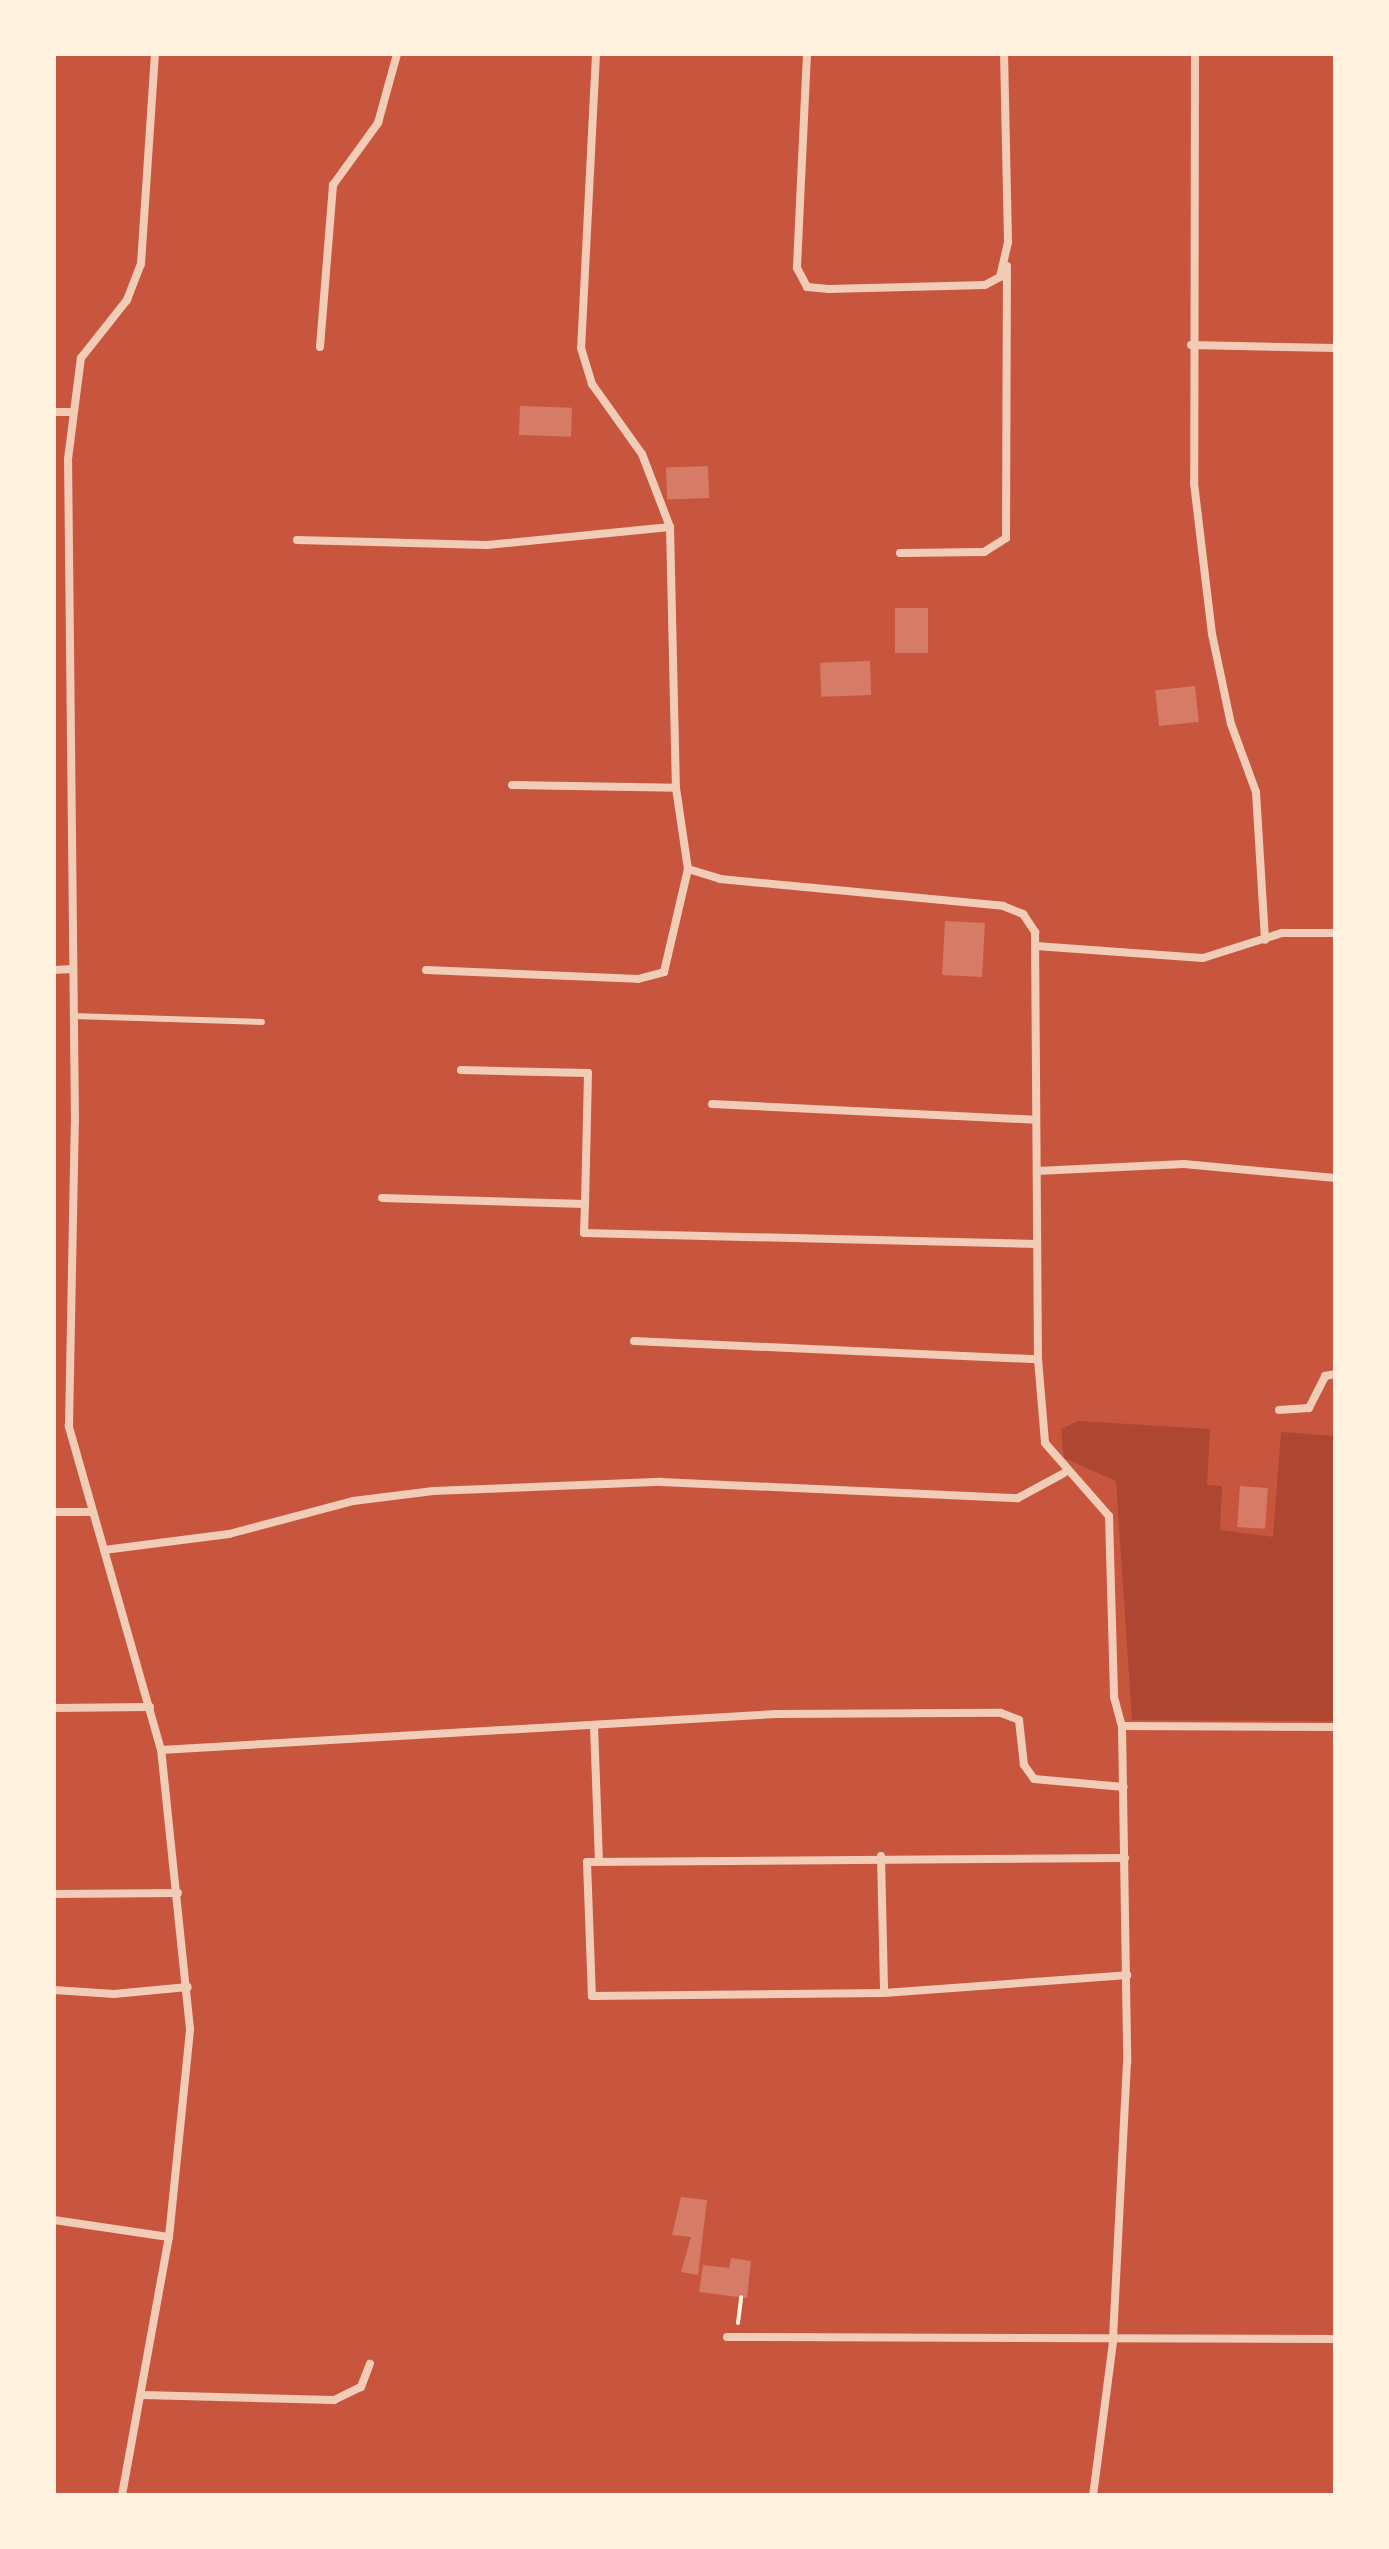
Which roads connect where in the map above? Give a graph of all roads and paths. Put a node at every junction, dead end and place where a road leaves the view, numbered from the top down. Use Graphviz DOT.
graph roads {
  1 [pos="155,54"];
  2 [pos="397,54"];
  3 [pos="596,54"];
  4 [pos="807,54"];
  5 [pos="1004,54"];
  6 [pos="1195,54"];
  7 [pos="1007,265"];
  8 [pos="1191,345"];
  9 [pos="320,347"];
  10 [pos="1335,348"];
  11 [pos="54,412"];
  12 [pos="72,412"];
  13 [pos="670,527"];
  14 [pos="297,540"];
  15 [pos="900,553"];
  16 [pos="512,785"];
  17 [pos="676,788"];
  18 [pos="688,869"];
  19 [pos="1335,933"];
  20 [pos="1265,940"];
  21 [pos="1036,946"];
  22 [pos="72,969"];
  23 [pos="54,970"];
  24 [pos="426,970"];
  25 [pos="73,1016"];
  26 [pos="262,1022"];
  27 [pos="461,1070"];
  28 [pos="712,1104"];
  29 [pos="1036,1120"];
  30 [pos="1037,1171"];
  31 [pos="1335,1178"];
  32 [pos="382,1198"];
  33 [pos="585,1204"];
  34 [pos="1037,1244"];
  35 [pos="634,1341"];
  36 [pos="54,1344"];
  37 [pos="67,1345"];
  38 [pos="1038,1359"];
  39 [pos="1335,1374"];
  40 [pos="1279,1410"];
  41 [pos="1064,1473"];
  42 [pos="54,1512"];
  43 [pos="91,1512"];
  44 [pos="104,1550"];
  45 [pos="150,1707"];
  46 [pos="54,1708"];
  47 [pos="594,1726"];
  48 [pos="1122,1726"];
  49 [pos="1335,1727"];
  50 [pos="161,1750"];
  51 [pos="1124,1787"];
  52 [pos="881,1856"];
  53 [pos="1125,1858"];
  54 [pos="599,1861"];
  55 [pos="178,1893"];
  56 [pos="54,1894"];
  57 [pos="1127,1975"];
  58 [pos="188,1987"];
  59 [pos="54,1990"];
  60 [pos="884,1993"];
  61 [pos="54,2220"];
  62 [pos="169,2237"];
  63 [pos="741,2297"];
  64 [pos="1114,2336"];
  65 [pos="731,2337"];
  66 [pos="1335,2339"];
  67 [pos="370,2364"];
  68 [pos="142,2395"];
  69 [pos="122,2495"];
  70 [pos="1093,2495"];
  1 -- 12 [label="street"];
  2 -- 9 [label="street"];
  3 -- 13 [label="street"];
  4 -- 7 [label="street"];
  5 -- 7 [label="street"];
  6 -- 8 [label="street"];
  7 -- 15 [label="street"];
  8 -- 10 [label="street"];
  8 -- 20 [label="street"];
  11 -- 12 [label="street"];
  12 -- 22 [label="street"];
  13 -- 14 [label="street"];
  13 -- 17 [label="street"];
  16 -- 17 [label="street"];
  17 -- 18 [label="street"];
  18 -- 21 [label="street"];
  18 -- 24 [label="street"];
  19 -- 20 [label="street"];
  20 -- 21 [label="street"];
  21 -- 29 [label="street"];
  22 -- 23 [label="street"];
  22 -- 25 [label="street"];
  25 -- 26 [label="lane"];
  25 -- 37 [label="street"];
  27 -- 33 [label="street"];
  28 -- 29 [label="street"];
  29 -- 30 [label="street"];
  30 -- 31 [label="street"];
  30 -- 34 [label="street"];
  32 -- 33 [label="street"];
  33 -- 34 [label="street"];
  34 -- 38 [label="street"];
  35 -- 38 [label="street"];
  36 -- 37 [label="street"];
  37 -- 43 [label="street"];
  38 -- 41 [label="street"];
  39 -- 40 [label="street"];
  41 -- 44 [label="street"];
  41 -- 48 [label="street"];
  42 -- 43 [label="street"];
  43 -- 44 [label="street"];
  44 -- 45 [label="street"];
  45 -- 46 [label="street"];
  45 -- 50 [label="street"];
  47 -- 50 [label="street"];
  47 -- 51 [label="street"];
  47 -- 54 [label="street"];
  48 -- 49 [label="street"];
  48 -- 51 [label="street"];
  50 -- 55 [label="street"];
  51 -- 53 [label="street"];
  52 -- 53 [label="street"];
  52 -- 54 [label="street"];
  52 -- 60 [label="street"];
  53 -- 57 [label="street"];
  54 -- 60 [label="street"];
  55 -- 56 [label="street"];
  55 -- 58 [label="street"];
  57 -- 60 [label="street"];
  57 -- 64 [label="street"];
  58 -- 59 [label="street"];
  58 -- 62 [label="street"];
  61 -- 62 [label="street"];
  62 -- 68 [label="street"];
  63 -- 65 [label="path"];
  64 -- 65 [label="street"];
  64 -- 66 [label="street"];
  64 -- 70 [label="street"];
  67 -- 68 [label="street"];
  68 -- 69 [label="street"];
}
